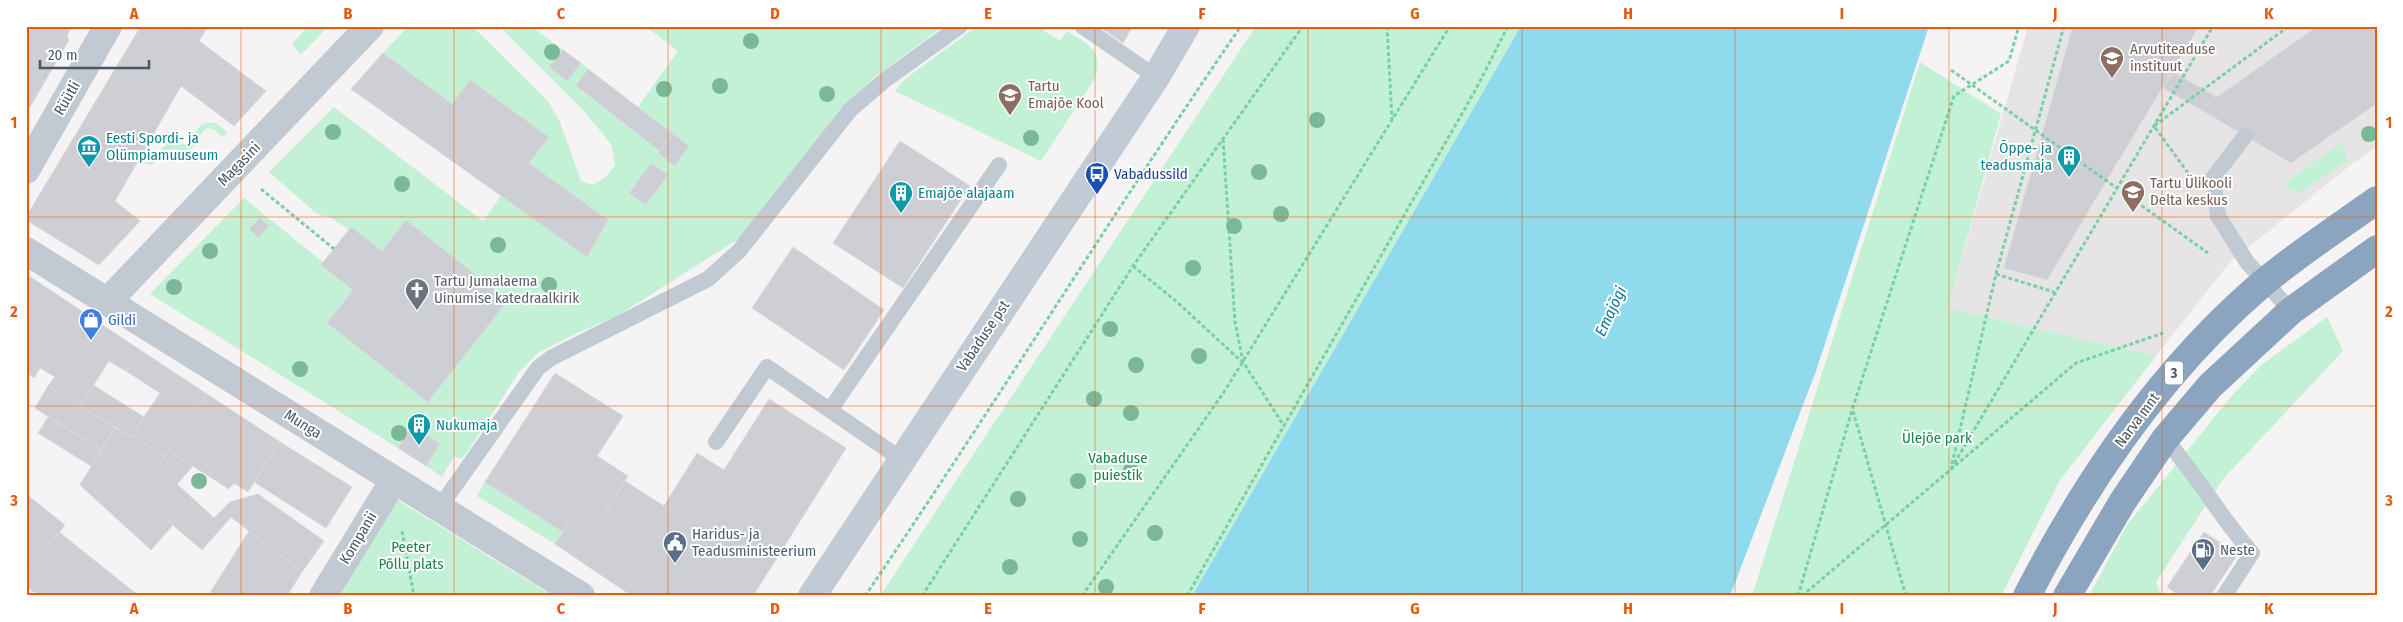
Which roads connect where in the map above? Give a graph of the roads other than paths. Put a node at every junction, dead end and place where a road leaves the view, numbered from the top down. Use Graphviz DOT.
graph roads {
  1 [pos="108,26"];
  2 [pos="370,26"];
  3 [pos="960,26"];
  4 [pos="1082,26"];
  5 [pos="1186,26"];
  6 [pos="1196,26"];
  7 [pos="1156,77"];
  8 [pos="2245,136"];
  9 [pos="999,165"];
  10 [pos="26,170"];
  11 [pos="2377,200"];
  12 [pos="2377,249"];
  13 [pos="26,251"];
  14 [pos="2264,282"];
  15 [pos="107,302"];
  16 [pos="2291,311"];
  17 [pos="830,410"];
  18 [pos="2164,439"];
  19 [pos="716,442"];
  20 [pos="900,459"];
  21 [pos="394,480"];
  22 [pos="439,508"];
  23 [pos="323,596"];
  24 [pos="581,596"];
  25 [pos="812,596"];
  26 [pos="2027,596"];
  27 [pos="2067,596"];
  28 [pos="2224,596"];
  1 -- 10 [label="street, Rüütli"];
  2 -- 15 [label="street, Magasini"];
  3 -- 22 [label="lane"];
  4 -- 7 [label="lane"];
  5 -- 7 [label="main road, Vabaduse pst"];
  6 -- 7 [label="main road, Vabaduse pst"];
  7 -- 20 [label="main road, Vabaduse pst"];
  8 -- 14 [label="lane"];
  9 -- 17 [label="lane"];
  11 -- 14 [label="highway, Narva mnt / 3"];
  12 -- 16 [label="highway, 3"];
  13 -- 15 [label="street, Munga"];
  14 -- 16 [label="lane"];
  14 -- 26 [label="highway, Narva mnt / 3"];
  15 -- 21 [label="street, Munga"];
  16 -- 18 [label="highway, 3"];
  17 -- 19 [label="lane"];
  17 -- 20 [label="lane"];
  18 -- 27 [label="highway, 3"];
  18 -- 28 [label="lane"];
  20 -- 25 [label="main road, Vabaduse pst"];
  21 -- 22 [label="street, Munga"];
  21 -- 23 [label="street, Kompanii"];
  22 -- 24 [label="street, Munga"];
}
